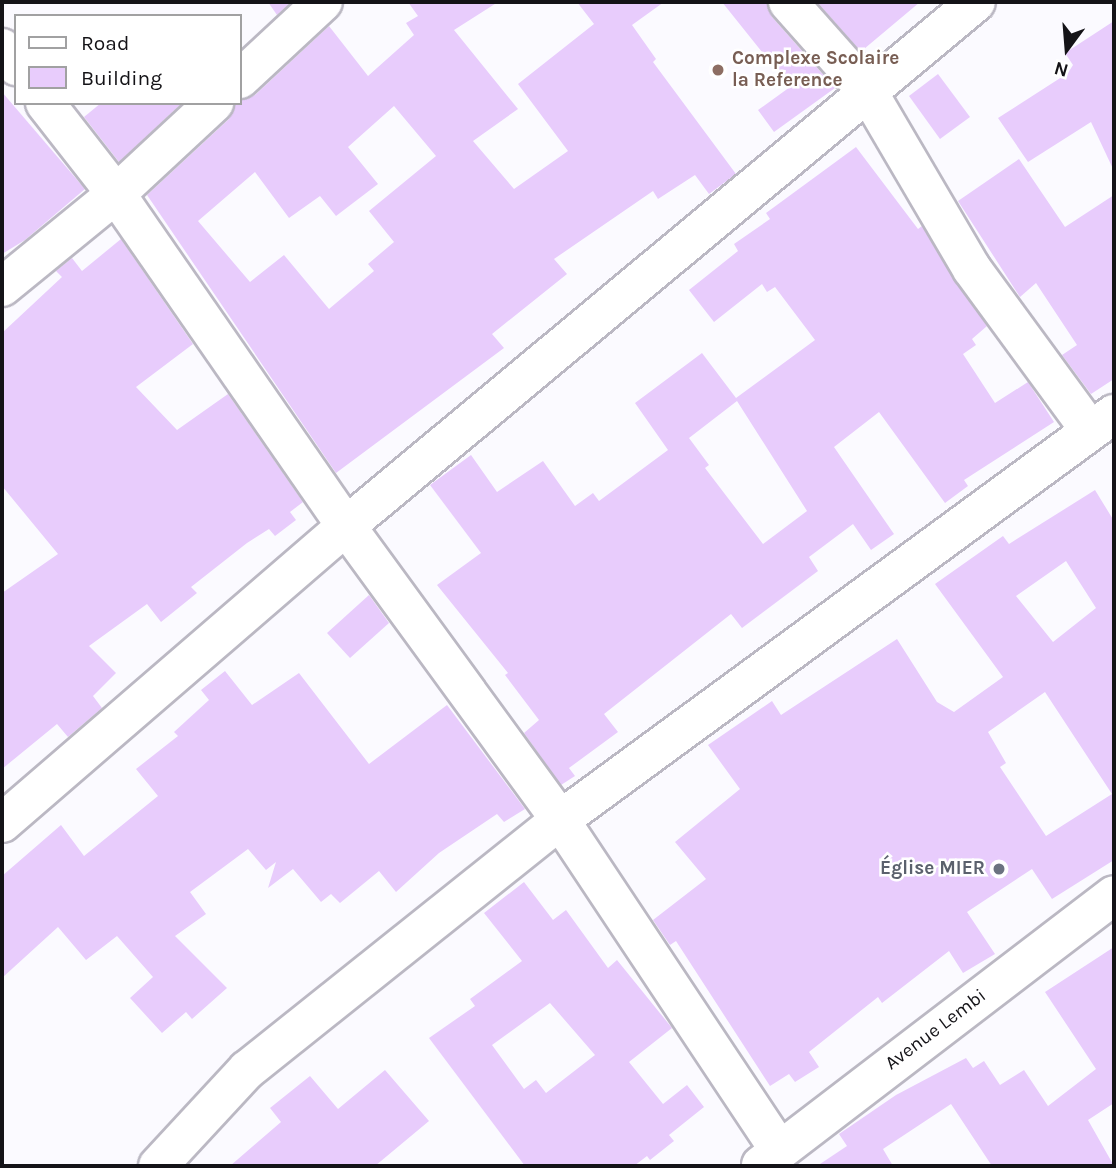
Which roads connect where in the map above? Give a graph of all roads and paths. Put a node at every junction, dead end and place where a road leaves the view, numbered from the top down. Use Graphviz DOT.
graph roads {
  1 [pos="323,2"];
  2 [pos="788,2"];
  3 [pos="975,2"];
  4 [pos="2,48"];
  5 [pos="14,63"];
  6 [pos="242,77"];
  7 [pos="868,92"];
  8 [pos="47,105"];
  9 [pos="212,105"];
  10 [pos="116,194"];
  11 [pos="2,287"];
  12 [pos="1102,422"];
  13 [pos="346,526"];
  14 [pos="560,820"];
  15 [pos="2,823"];
  16 [pos="1114,895"];
  17 [pos="769,1157"];
  18 [pos="158,1166"];
  1 -- 6 [label="street"];
  2 -- 7 [label="street"];
  3 -- 7 [label="street"];
  4 -- 5 [label="street"];
  7 -- 12 [label="street"];
  7 -- 13 [label="street"];
  8 -- 10 [label="street"];
  9 -- 10 [label="street"];
  10 -- 11 [label="street"];
  10 -- 13 [label="street"];
  12 -- 14 [label="street"];
  13 -- 14 [label="street"];
  13 -- 15 [label="street"];
  14 -- 17 [label="street"];
  14 -- 18 [label="street"];
  16 -- 17 [label="street, Avenue Lembi"];
}
